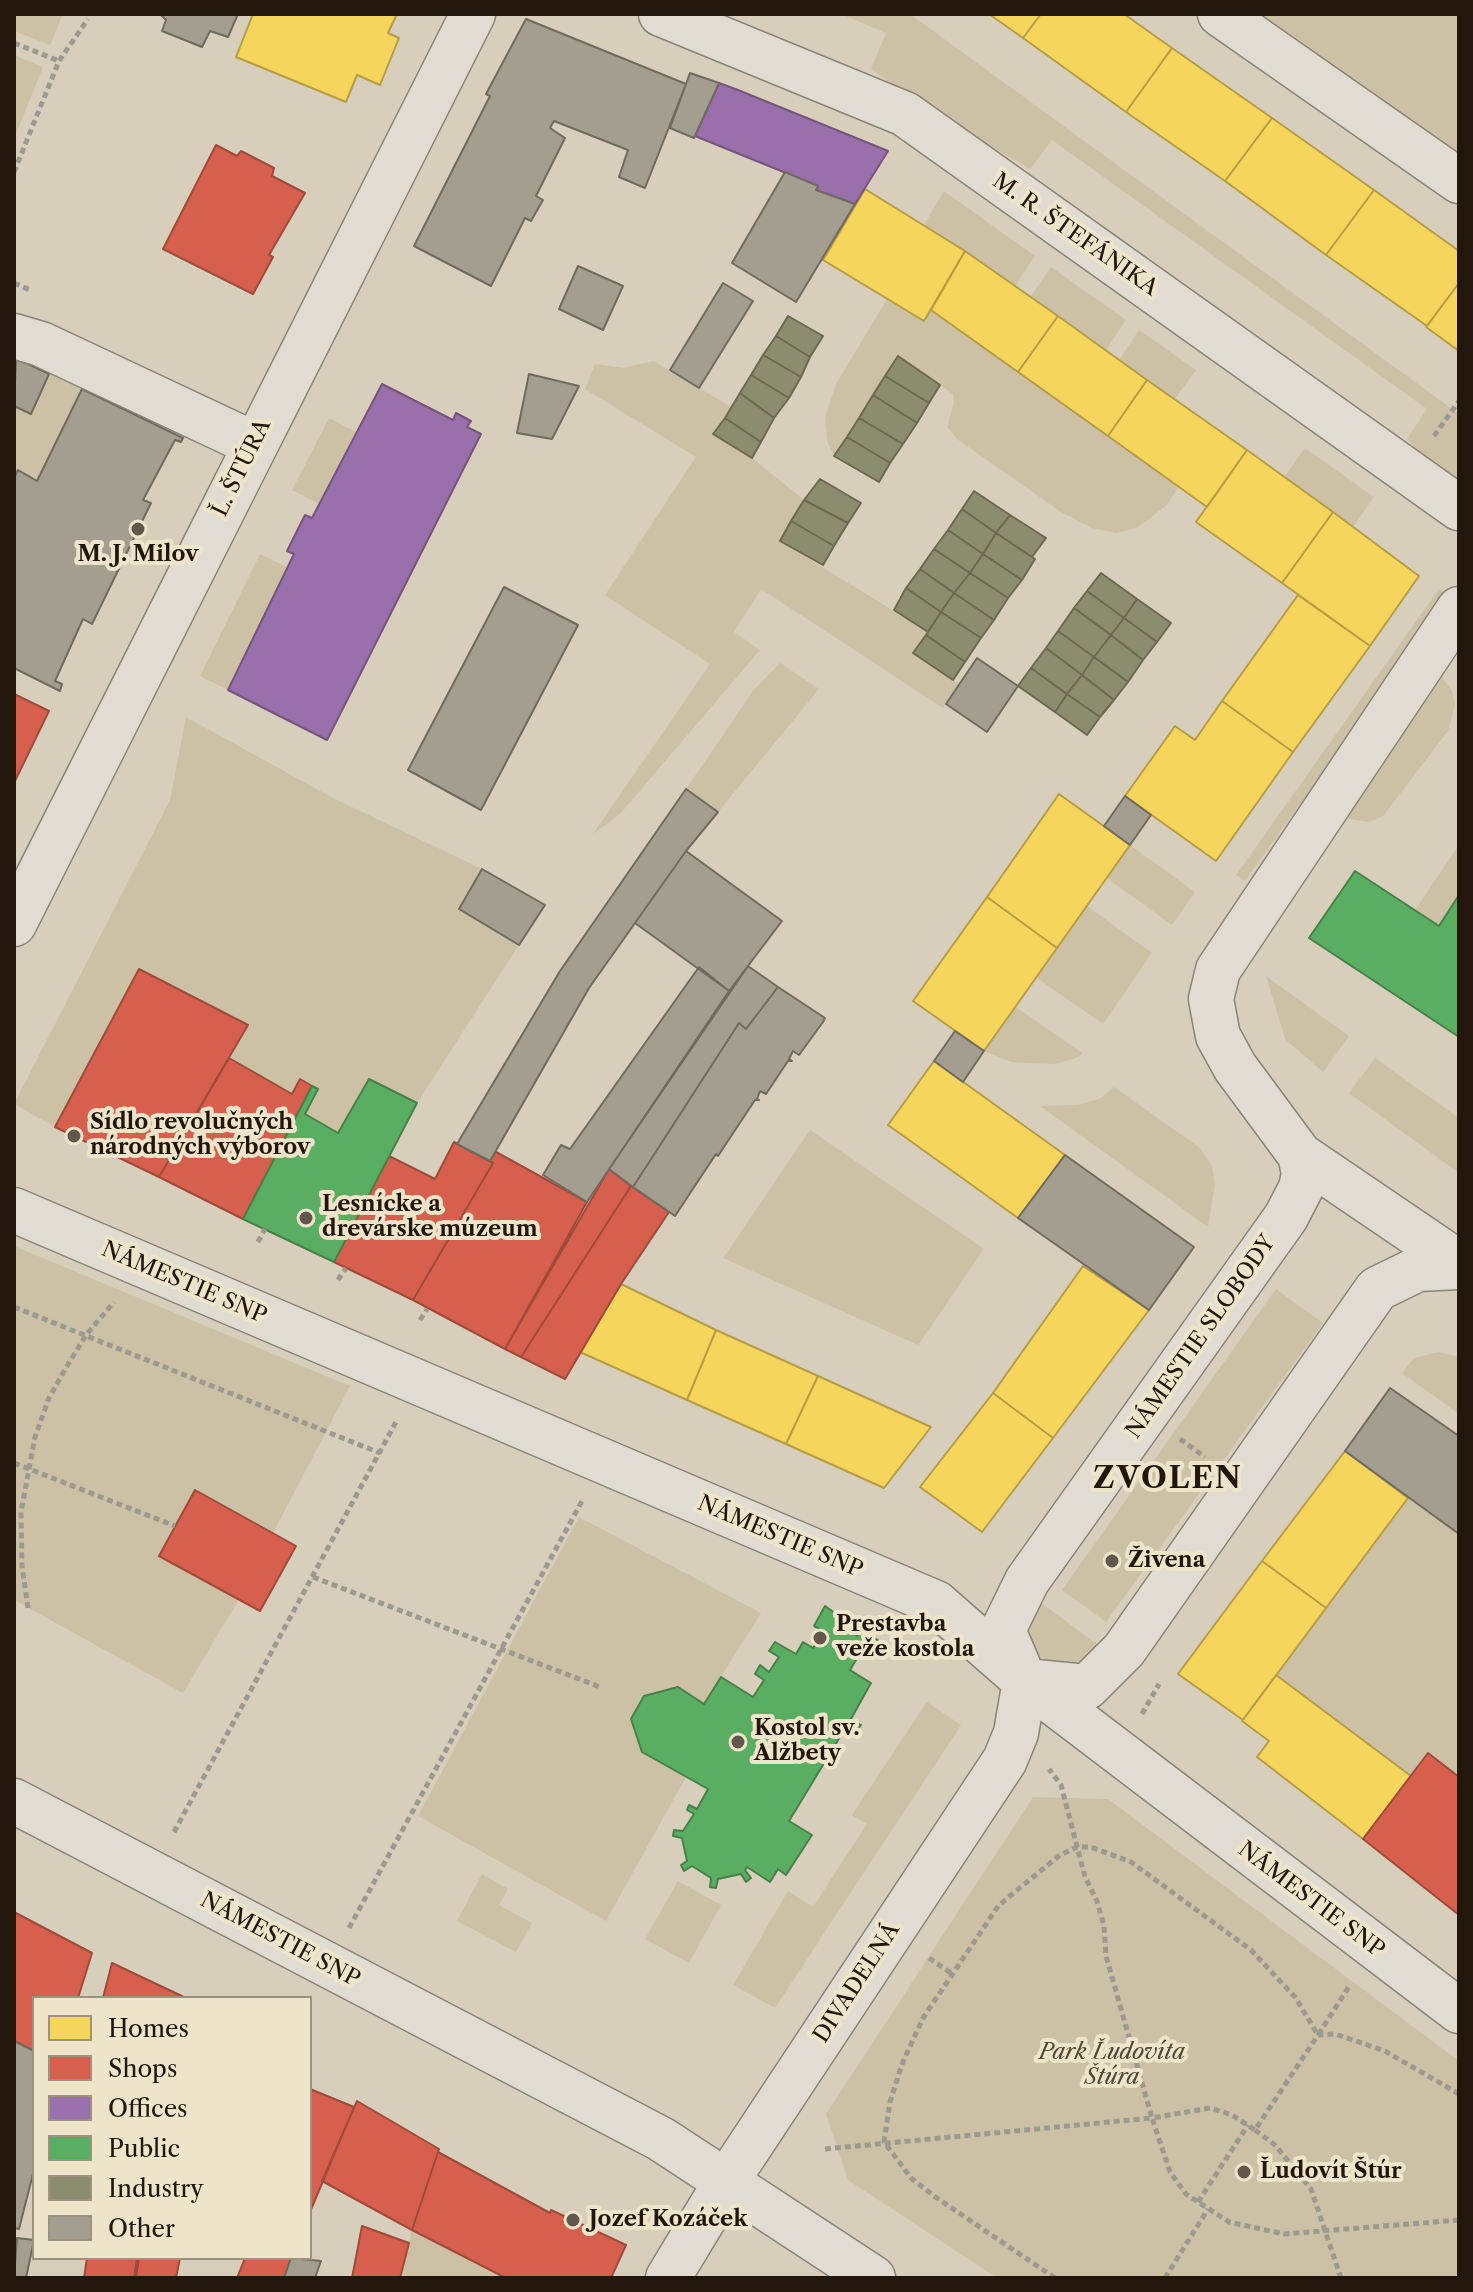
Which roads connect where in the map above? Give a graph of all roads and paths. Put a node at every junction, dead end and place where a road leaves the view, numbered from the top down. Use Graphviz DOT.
graph roads {
  1 [pos="473,14"];
  2 [pos="661,14"];
  3 [pos="1220,14"];
  4 [pos="88,19"];
  5 [pos="14,43"];
  6 [pos="59,61"];
  7 [pos="14,172"];
  8 [pos="1459,181"];
  9 [pos="14,336"];
  10 [pos="1459,401"];
  11 [pos="1431,440"];
  12 [pos="254,444"];
  13 [pos="1459,508"];
  14 [pos="1459,609"];
  15 [pos="14,924"];
  16 [pos="1300,1155"];
  17 [pos="14,1210"];
  18 [pos="265,1229"];
  19 [pos="258,1242"];
  20 [pos="1459,1265"];
  21 [pos="346,1268"];
  22 [pos="338,1280"];
  23 [pos="123,1291"];
  24 [pos="14,1307"];
  25 [pos="427,1309"];
  26 [pos="420,1320"];
  27 [pos="86,1335"];
  28 [pos="401,1413"];
  29 [pos="1178,1437"];
  30 [pos="380,1453"];
  31 [pos="14,1463"];
  32 [pos="1213,1463"];
  33 [pos="27,1468"];
  34 [pos="587,1492"];
  35 [pos="175,1526"];
  36 [pos="313,1577"];
  37 [pos="28,1608"];
  38 [pos="501,1649"];
  39 [pos="1162,1678"];
  40 [pos="1025,1681"];
  41 [pos="600,1687"];
  42 [pos="1139,1718"];
  43 [pos="1061,1785"];
  44 [pos="14,1801"];
  45 [pos="1077,1847"];
  46 [pos="152,1873"];
  47 [pos="1373,1948"];
  48 [pos="916,1950"];
  49 [pos="329,1965"];
  50 [pos="951,1973"];
  51 [pos="1459,2011"];
  52 [pos="1318,2035"];
  53 [pos="1459,2094"];
  54 [pos="1152,2118"];
  55 [pos="1248,2125"];
  56 [pos="1255,2130"];
  57 [pos="884,2142"];
  58 [pos="825,2149"];
  59 [pos="726,2182"];
  60 [pos="1198,2202"];
  61 [pos="1208,2209"];
  62 [pos="1459,2220"];
  63 [pos="1324,2232"];
  64 [pos="668,2278"];
  65 [pos="873,2278"];
  66 [pos="1055,2278"];
  67 [pos="1165,2278"];
  68 [pos="1341,2278"];
  1 -- 12 [label="street, Ľ. ŠTÚRA"];
  2 -- 13 [label="street, M. R. ŠTEFÁNIKA"];
  3 -- 8 [label="street"];
  4 -- 6 [label="path"];
  5 -- 6 [label="path"];
  6 -- 7 [label="path"];
  9 -- 12 [label="street"];
  10 -- 11 [label="path"];
  12 -- 15 [label="street, Ľ. ŠTÚRA"];
  14 -- 16 [label="street"];
  16 -- 20 [label="street"];
  16 -- 40 [label="street, NÁMESTIE SLOBODY"];
  17 -- 40 [label="street, NÁMESTIE SNP"];
  18 -- 19 [label="path"];
  20 -- 40 [label="street"];
  21 -- 22 [label="path"];
  23 -- 27 [label="path"];
  24 -- 27 [label="path"];
  25 -- 26 [label="path"];
  27 -- 30 [label="path"];
  27 -- 33 [label="path"];
  28 -- 30 [label="path"];
  29 -- 32 [label="path"];
  30 -- 36 [label="path"];
  31 -- 33 [label="path"];
  33 -- 35 [label="path"];
  33 -- 37 [label="path"];
  34 -- 38 [label="path"];
  36 -- 38 [label="path"];
  36 -- 46 [label="path"];
  38 -- 41 [label="path"];
  38 -- 49 [label="path"];
  39 -- 42 [label="path"];
  40 -- 47 [label="street, NÁMESTIE SNP"];
  40 -- 59 [label="street, DIVADELNÁ"];
  43 -- 45 [label="path"];
  44 -- 46 [label="street, NÁMESTIE SNP"];
  45 -- 50 [label="path"];
  45 -- 52 [label="path"];
  45 -- 54 [label="path"];
  46 -- 49 [label="street, NÁMESTIE SNP"];
  47 -- 51 [label="street, NÁMESTIE SNP"];
  47 -- 52 [label="path"];
  48 -- 50 [label="path"];
  49 -- 59 [label="street, NÁMESTIE SNP"];
  50 -- 57 [label="path"];
  52 -- 53 [label="path"];
  52 -- 56 [label="path"];
  54 -- 55 [label="path"];
  54 -- 57 [label="path"];
  54 -- 60 [label="path"];
  55 -- 56 [label="path"];
  55 -- 60 [label="path"];
  56 -- 63 [label="path"];
  57 -- 58 [label="path"];
  57 -- 66 [label="path"];
  59 -- 64 [label="street, DIVADELNÁ"];
  59 -- 65 [label="street, NÁMESTIE SNP"];
  60 -- 61 [label="path"];
  61 -- 63 [label="path"];
  61 -- 67 [label="path"];
  62 -- 63 [label="path"];
  63 -- 68 [label="path"];
}
